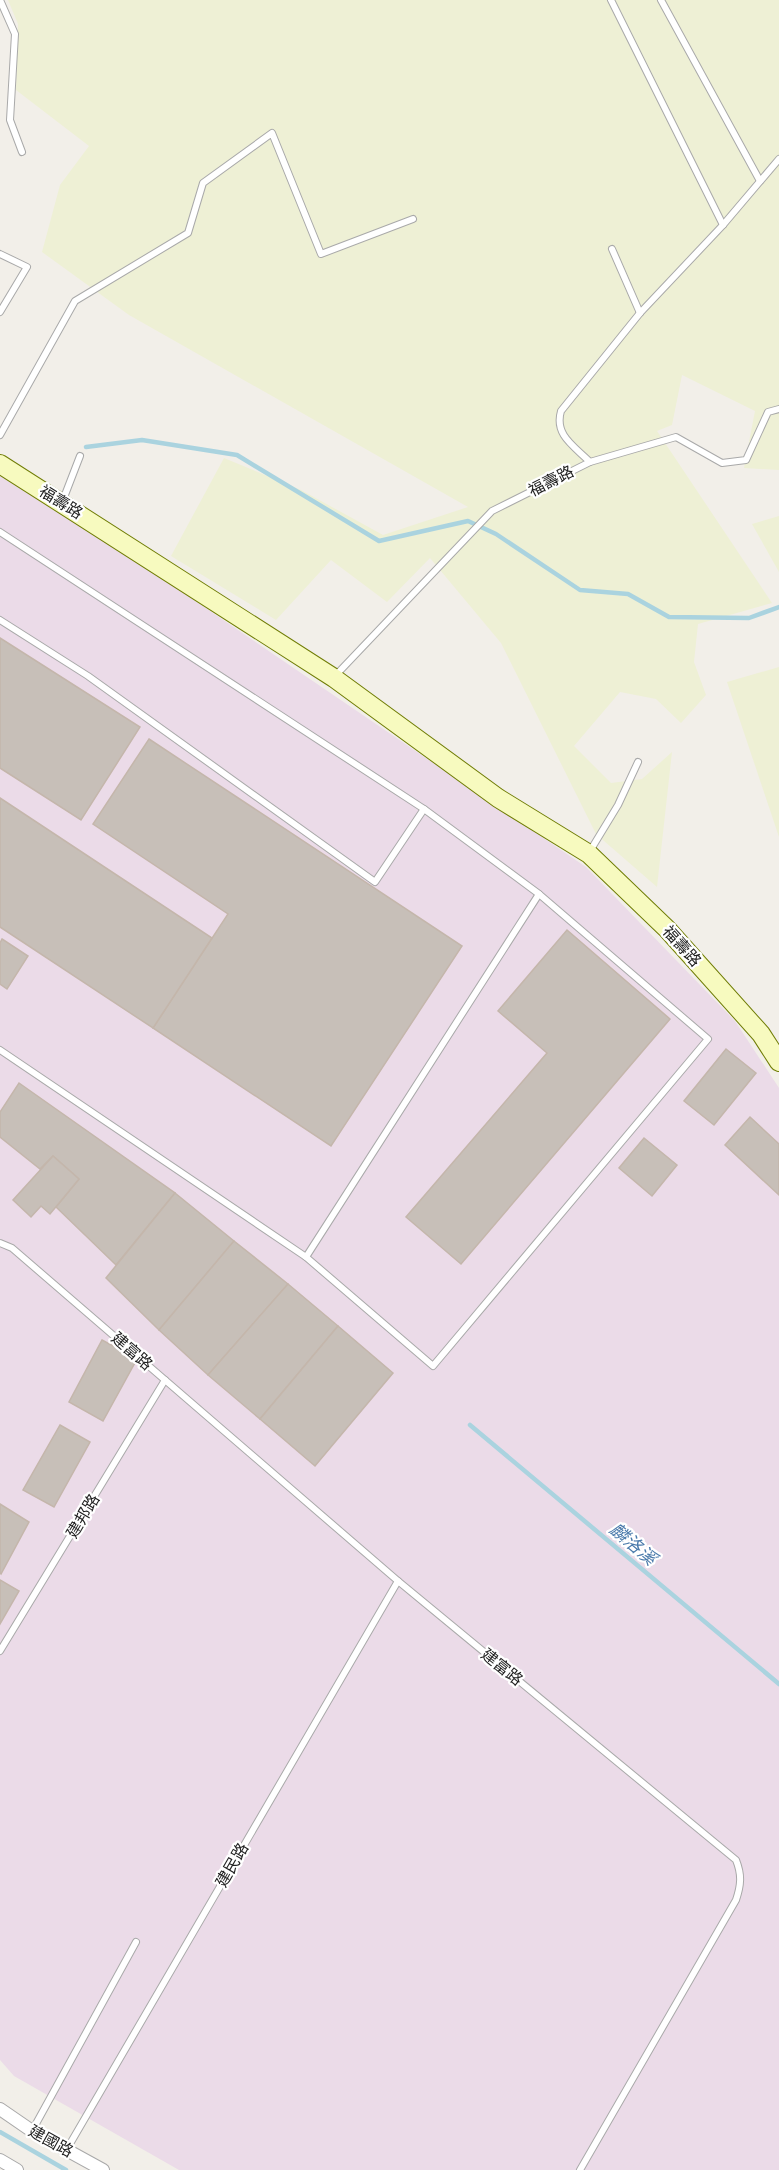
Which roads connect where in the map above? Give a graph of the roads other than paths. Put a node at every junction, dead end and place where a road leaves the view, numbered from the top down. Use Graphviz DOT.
graph roads {
  1 [pos="0,0"];
  2 [pos="611,0"];
  3 [pos="661,0"];
  4 [pos="22,152"];
  5 [pos="779,159"];
  6 [pos="760,181"];
  7 [pos="413,219"];
  8 [pos="723,225"];
  9 [pos="612,249"];
  10 [pos="0,254"];
  11 [pos="0,312"];
  12 [pos="640,314"];
  13 [pos="779,409"];
  14 [pos="0,435"];
  15 [pos="80,456"];
  16 [pos="590,462"];
  17 [pos="0,464"];
  18 [pos="62,502"];
  19 [pos="0,532"];
  20 [pos="0,620"];
  21 [pos="334,678"];
  22 [pos="638,762"];
  23 [pos="424,809"];
  24 [pos="589,854"];
  25 [pos="538,894"];
  26 [pos="0,1050"];
  27 [pos="779,1062"];
  28 [pos="0,1243"];
  29 [pos="306,1257"];
  30 [pos="165,1380"];
  31 [pos="398,1581"];
  32 [pos="0,1651"];
  33 [pos="136,1942"];
  34 [pos="0,2109"];
  35 [pos="32,2131"];
  36 [pos="67,2149"];
  37 [pos="0,2160"];
  38 [pos="17,2170"];
  39 [pos="103,2170"];
  40 [pos="580,2170"];
  1 -- 4 [label="lane"];
  2 -- 8 [label="lane"];
  3 -- 6 [label="lane"];
  5 -- 6 [label="lane, 福壽路"];
  6 -- 8 [label="lane, 福壽路"];
  7 -- 14 [label="lane"];
  8 -- 12 [label="lane, 福壽路"];
  9 -- 12 [label="lane"];
  10 -- 11 [label="lane"];
  12 -- 16 [label="lane, 福壽路"];
  13 -- 16 [label="lane"];
  15 -- 18 [label="lane"];
  16 -- 21 [label="lane, 福壽路"];
  17 -- 18 [label="street, 福壽路"];
  18 -- 21 [label="street, 福壽路"];
  19 -- 23 [label="lane"];
  20 -- 23 [label="lane"];
  21 -- 24 [label="street, 福壽路"];
  22 -- 24 [label="lane"];
  23 -- 25 [label="lane"];
  24 -- 27 [label="street, 福壽路"];
  25 -- 29 [label="lane"];
  25 -- 29 [label="lane"];
  26 -- 29 [label="lane"];
  28 -- 30 [label="lane, 建富路"];
  30 -- 31 [label="lane, 建富路"];
  30 -- 32 [label="lane, 建邦路"];
  31 -- 36 [label="lane, 建民路"];
  31 -- 40 [label="lane, 建富路"];
  33 -- 35 [label="lane"];
  34 -- 35 [label="street, 建國路"];
  35 -- 36 [label="street, 建國路"];
  36 -- 39 [label="street, 建國路"];
  37 -- 38 [label="street"];
}
